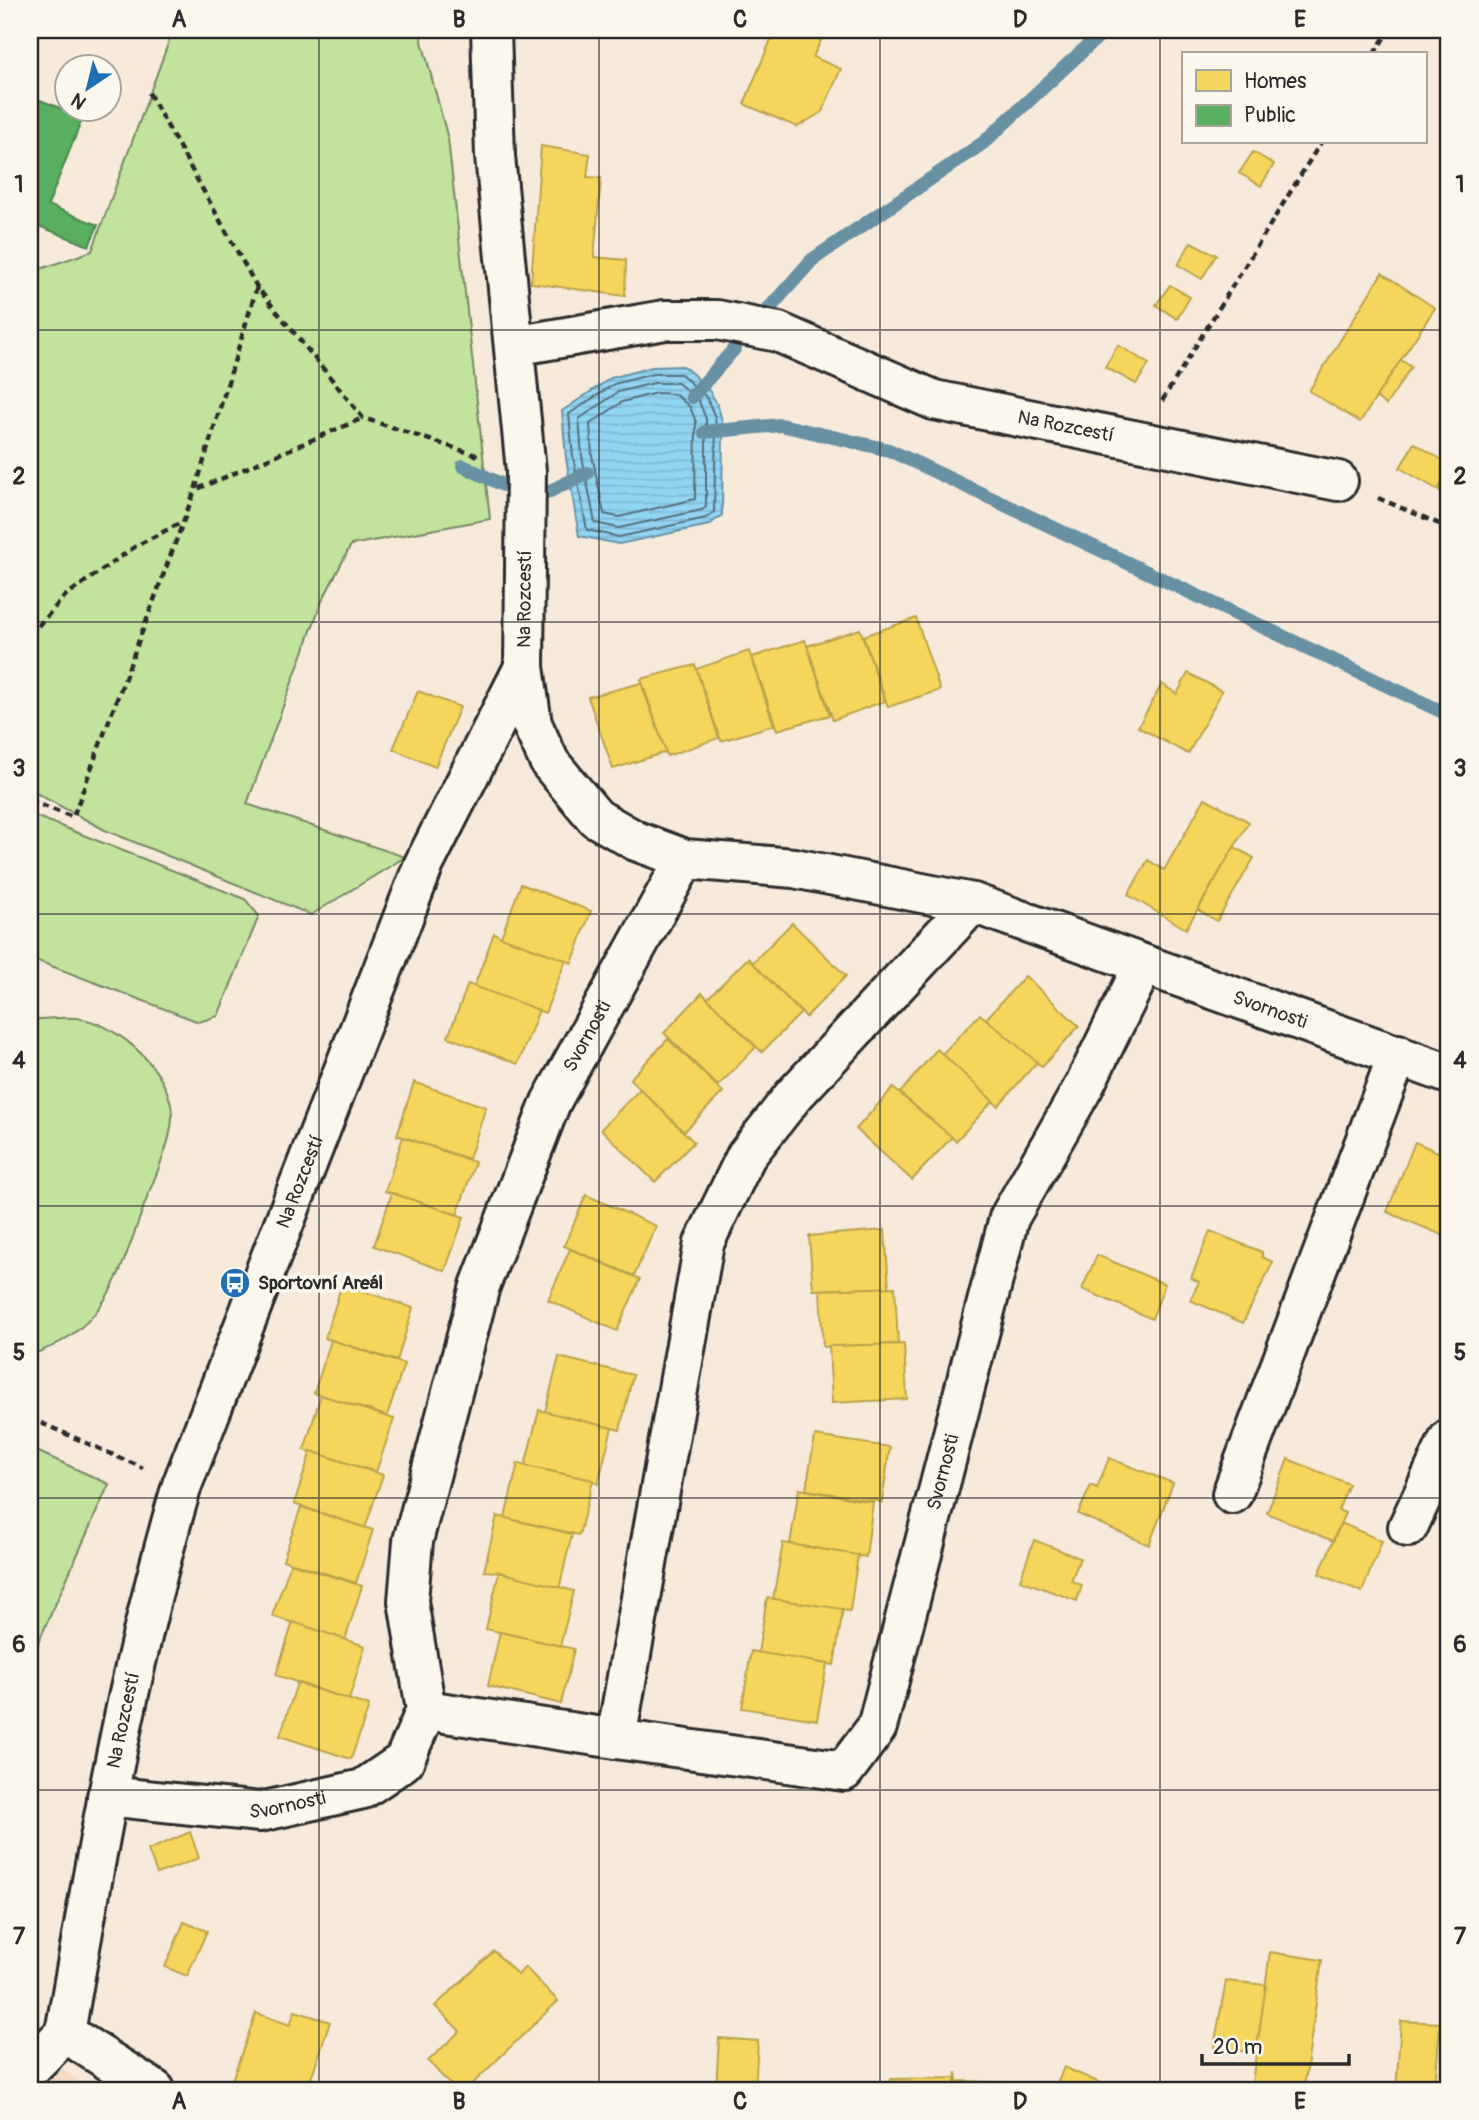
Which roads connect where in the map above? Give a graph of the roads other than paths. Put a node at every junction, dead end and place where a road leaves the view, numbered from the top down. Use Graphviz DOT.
graph roads {
  1 [pos="491,30"];
  2 [pos="513,346"];
  3 [pos="1338,481"];
  4 [pos="524,667"];
  5 [pos="685,859"];
  6 [pos="973,903"];
  7 [pos="1143,966"];
  8 [pos="1398,1054"];
  9 [pos="1449,1073"];
  10 [pos="1449,1439"];
  11 [pos="1232,1494"];
  12 [pos="1408,1527"];
  13 [pos="426,1710"];
  14 [pos="616,1739"];
  15 [pos="107,1797"];
  16 [pos="65,2033"];
  17 [pos="30,2068"];
  18 [pos="155,2090"];
  1 -- 2 [label="street, Na Rozcestí"];
  2 -- 3 [label="street, Na Rozcestí"];
  2 -- 4 [label="street, Na Rozcestí"];
  4 -- 5 [label="street, Svornosti"];
  4 -- 15 [label="street, Na Rozcestí"];
  5 -- 6 [label="street, Svornosti"];
  5 -- 13 [label="street, Svornosti"];
  6 -- 7 [label="street, Svornosti"];
  6 -- 14 [label="street"];
  7 -- 8 [label="street, Svornosti"];
  7 -- 14 [label="street, Svornosti"];
  8 -- 9 [label="street, Svornosti"];
  8 -- 11 [label="street"];
  10 -- 12 [label="street"];
  13 -- 14 [label="street, Svornosti"];
  13 -- 15 [label="street, Svornosti"];
  15 -- 16 [label="street, Na Rozcestí"];
  16 -- 17 [label="street"];
  16 -- 18 [label="street"];
}
